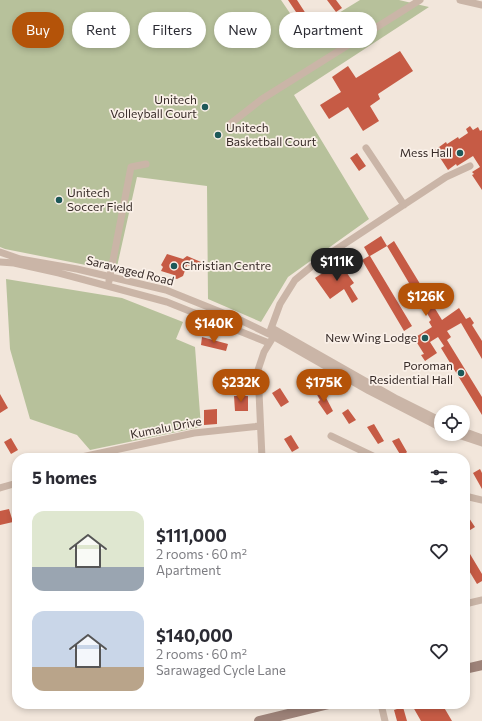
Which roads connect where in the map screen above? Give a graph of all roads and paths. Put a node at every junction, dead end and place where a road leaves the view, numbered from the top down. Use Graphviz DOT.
graph roads {
  1 [pos="420,0"];
  2 [pos="460,0"];
  3 [pos="482,5"];
  4 [pos="230,124"];
  5 [pos="366,148"];
  6 [pos="146,164"];
  7 [pos="470,166"];
  8 [pos="404,205"];
  9 [pos="0,252"];
  10 [pos="0,262"];
  11 [pos="108,285"];
  12 [pos="271,333"];
  13 [pos="269,343"];
  14 [pos="434,418"];
  15 [pos="434,424"];
  16 [pos="260,426"];
  17 [pos="470,434"];
  18 [pos="331,436"];
  19 [pos="482,438"];
  20 [pos="470,439"];
  21 [pos="482,443"];
  22 [pos="100,453"];
  23 [pos="262,453"];
  24 [pos="367,453"];
  25 [pos="12,484"];
  26 [pos="0,488"];
  27 [pos="470,497"];
  28 [pos="482,500"];
  29 [pos="482,600"];
  30 [pos="470,603"];
  31 [pos="482,665"];
  32 [pos="470,668"];
  33 [pos="308,709"];
  34 [pos="382,709"];
  35 [pos="259,721"];
  36 [pos="385,721"];
  1 -- 4 [label="street"];
  2 -- 3 [label="street"];
  5 -- 8 [label="street"];
  6 -- 11 [label="street"];
  7 -- 8 [label="street"];
  8 -- 12 [label="street"];
  9 -- 12 [label="street, Sarawaged Road"];
  10 -- 11 [label="street"];
  11 -- 13 [label="street"];
  12 -- 13 [label="street"];
  12 -- 14 [label="street"];
  12 -- 15 [label="street, Sarawaged Road"];
  13 -- 16 [label="street"];
  16 -- 22 [label="street, Kumalu Drive"];
  16 -- 23 [label="street"];
  17 -- 19 [label="street"];
  18 -- 24 [label="street"];
  20 -- 21 [label="street"];
  25 -- 26 [label="street"];
  27 -- 28 [label="street"];
  29 -- 30 [label="street"];
  31 -- 32 [label="main road"];
  33 -- 35 [label="main road"];
  34 -- 36 [label="street"];
}
